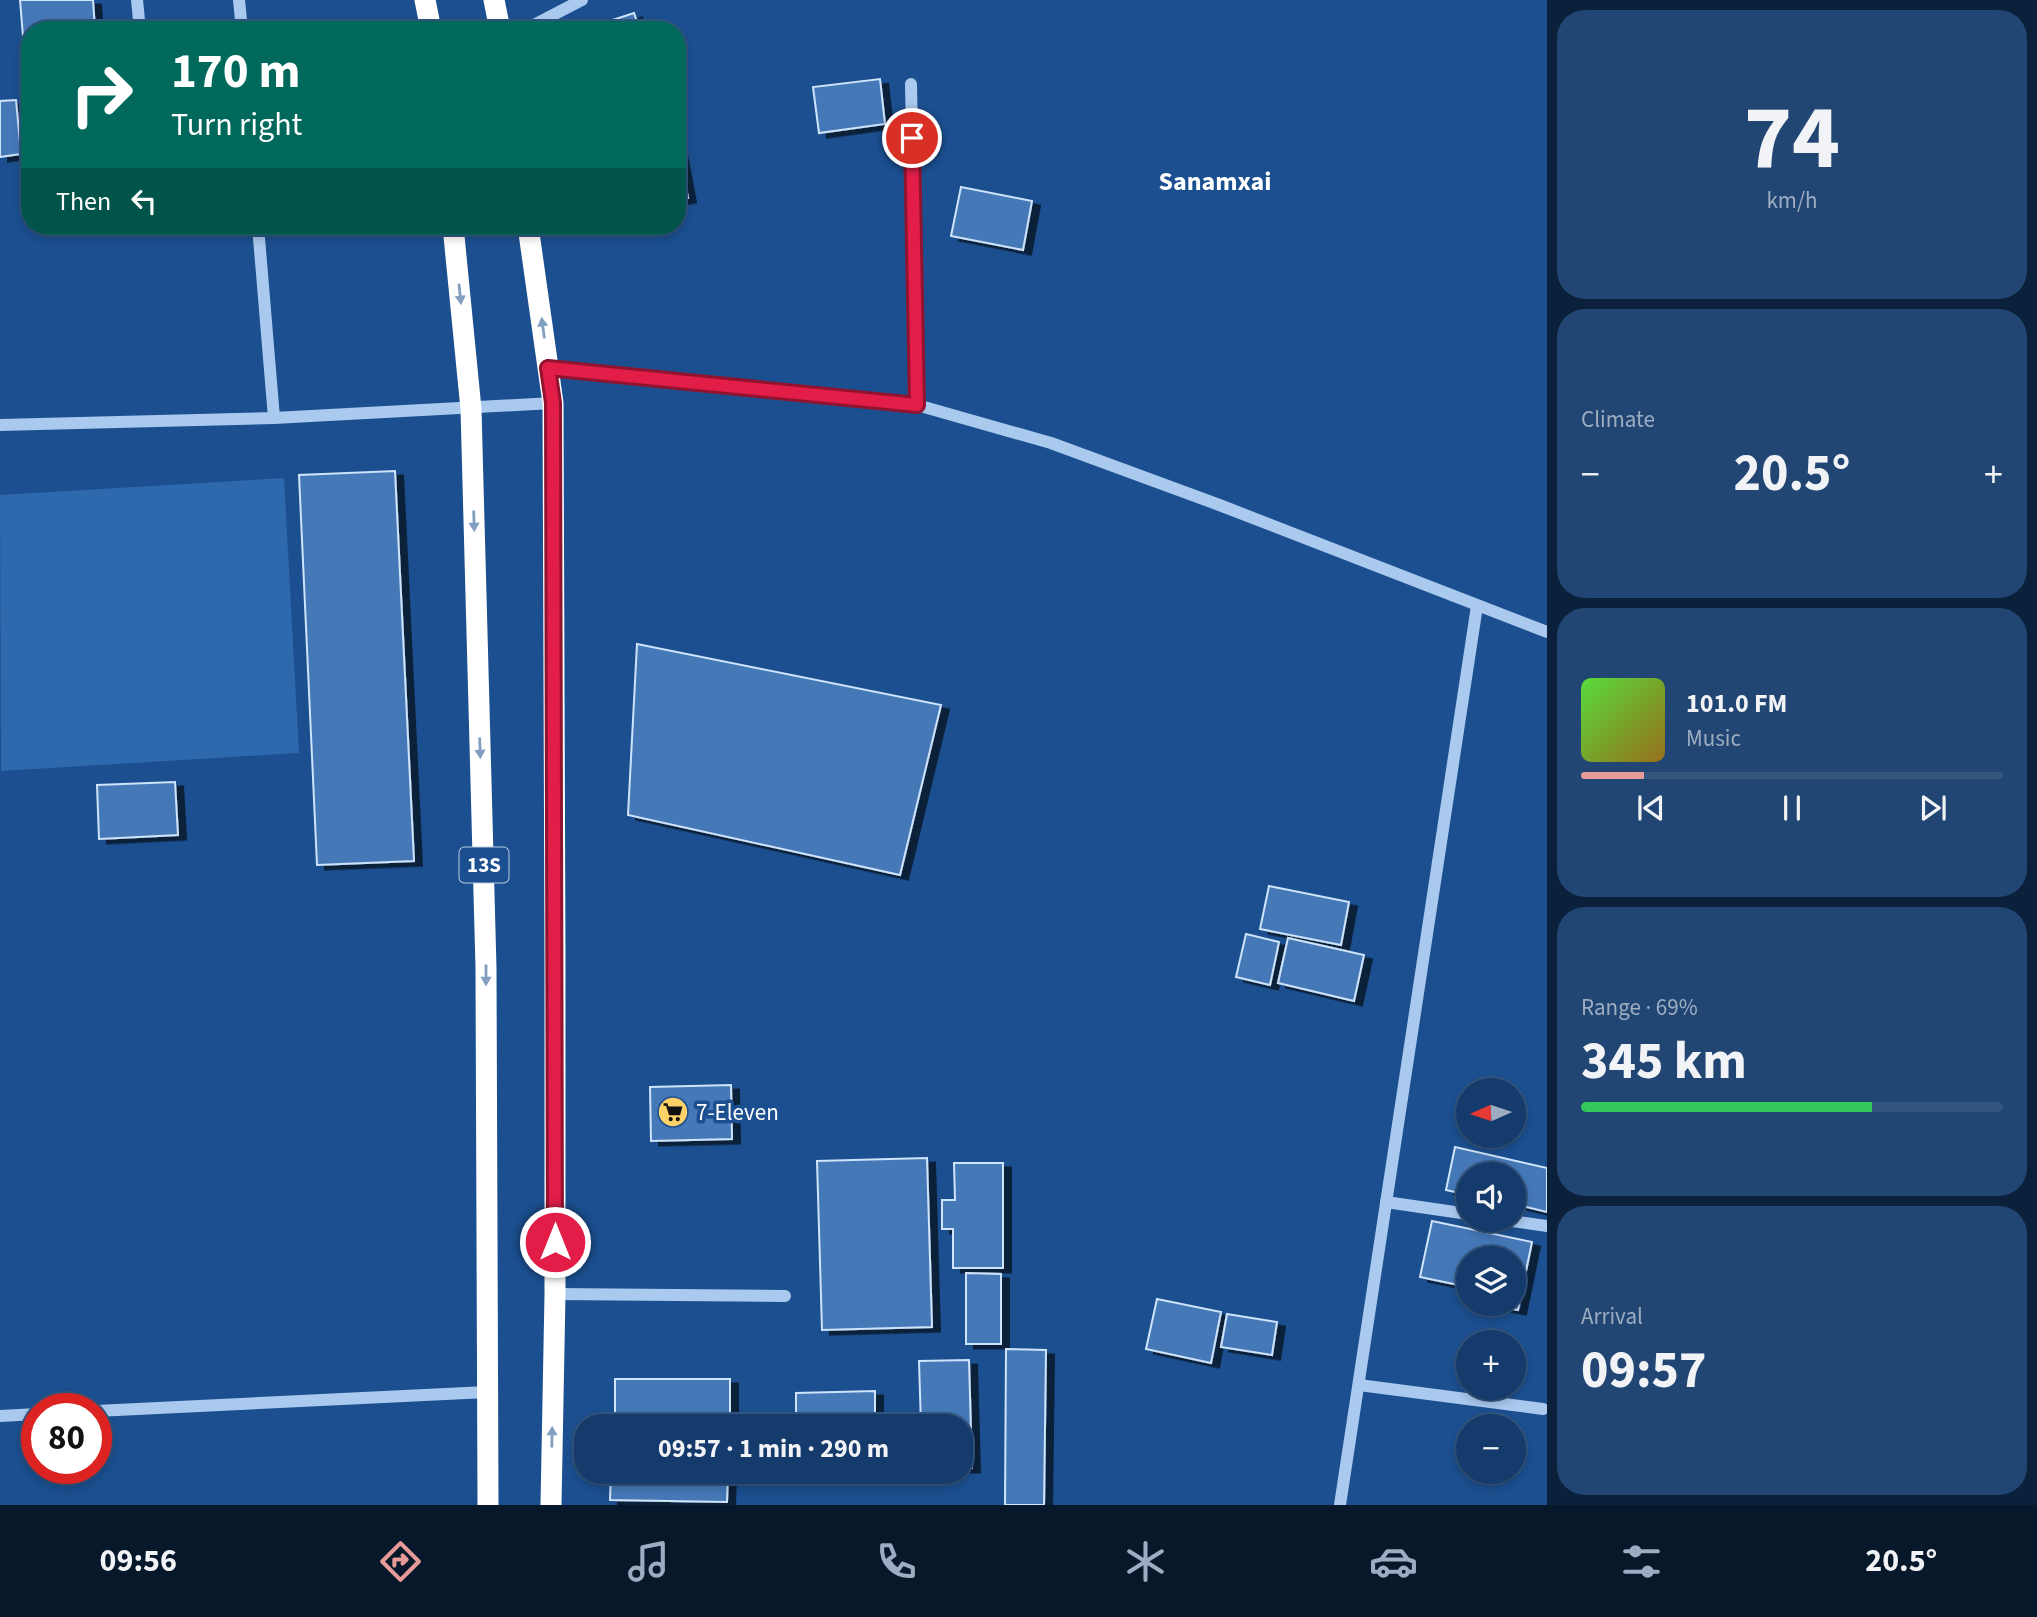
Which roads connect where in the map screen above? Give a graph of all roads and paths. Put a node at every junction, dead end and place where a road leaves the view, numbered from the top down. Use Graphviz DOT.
graph roads {
  1 [pos="137,0"];
  2 [pos="239,0"];
  3 [pos="425,0"];
  4 [pos="494,0"];
  5 [pos="582,0"];
  6 [pos="139,21"];
  7 [pos="241,21"];
  8 [pos="429,21"];
  9 [pos="498,21"];
  10 [pos="541,21"];
  11 [pos="911,84"];
  12 [pos="259,235"];
  13 [pos="454,235"];
  14 [pos="529,235"];
  15 [pos="548,368"];
  16 [pos="553,403"];
  17 [pos="917,405"];
  18 [pos="471,409"];
  19 [pos="274,418"];
  20 [pos="0,425"];
  21 [pos="1477,606"];
  22 [pos="1547,632"];
  23 [pos="1386,1202"];
  24 [pos="1456,1212"];
  25 [pos="1526,1223"];
  26 [pos="1547,1226"];
  27 [pos="555,1294"];
  28 [pos="785,1296"];
  29 [pos="1359,1385"];
  30 [pos="487,1392"];
  31 [pos="1543,1409"];
  32 [pos="112,1410"];
  33 [pos="21,1415"];
  34 [pos="0,1416"];
  35 [pos="488,1505"];
  36 [pos="551,1505"];
  37 [pos="1340,1505"];
  1 -- 6 [label="street"];
  2 -- 7 [label="street"];
  3 -- 8 [label="highway"];
  4 -- 9 [label="highway"];
  5 -- 10 [label="street"];
  11 -- 17 [label="street"];
  12 -- 19 [label="street"];
  13 -- 18 [label="highway, 13S, one-way"];
  15 -- 14 [label="highway, one-way"];
  15 -- 16 [label="highway"];
  15 -- 17 [label="street"];
  16 -- 18 [label="street"];
  16 -- 27 [label="highway"];
  17 -- 21 [label="street"];
  18 -- 19 [label="street"];
  18 -- 30 [label="highway, 13S, one-way"];
  19 -- 20 [label="street"];
  21 -- 22 [label="street"];
  21 -- 23 [label="street"];
  23 -- 24 [label="street"];
  23 -- 29 [label="street"];
  25 -- 26 [label="street"];
  27 -- 28 [label="street"];
  36 -- 27 [label="highway, one-way"];
  29 -- 31 [label="street"];
  29 -- 37 [label="street"];
  30 -- 32 [label="street"];
  30 -- 35 [label="highway, 13S"];
  33 -- 34 [label="street"];
}
